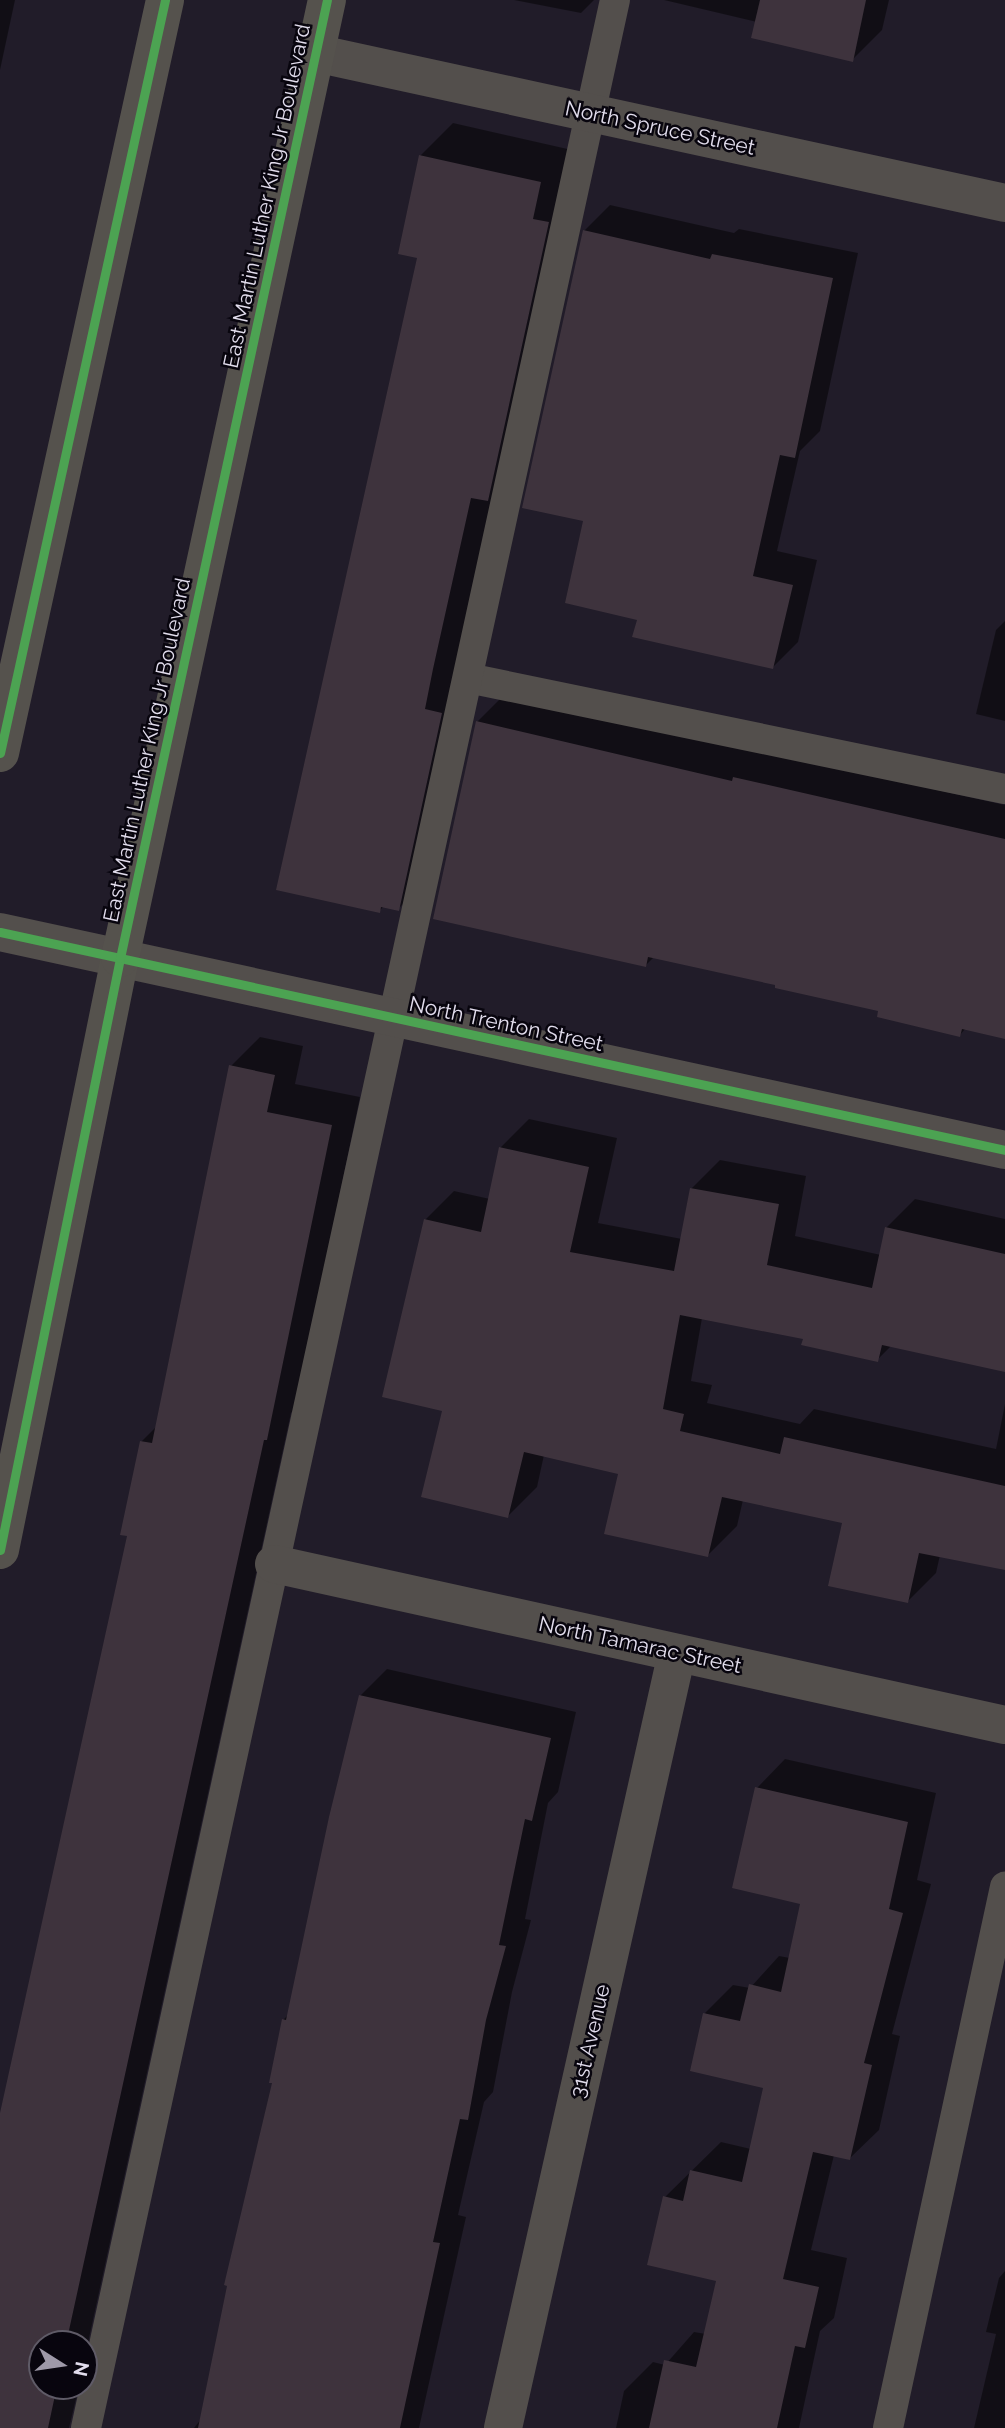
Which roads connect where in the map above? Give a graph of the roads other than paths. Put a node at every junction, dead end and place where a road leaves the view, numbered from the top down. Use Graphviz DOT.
graph roads {
  1 [pos="165,0"];
  2 [pos="327,0"];
  3 [pos="615,0"];
  4 [pos="315,53"];
  5 [pos="591,112"];
  6 [pos="1005,203"];
  7 [pos="468,678"];
  8 [pos="0,753"];
  9 [pos="1005,789"];
  10 [pos="0,932"];
  11 [pos="120,958"];
  12 [pos="393,1017"];
  13 [pos="1005,1150"];
  14 [pos="0,1550"];
  15 [pos="274,1564"];
  16 [pos="677,1653"];
  17 [pos="1005,1725"];
  18 [pos="1005,1887"];
  19 [pos="86,2428"];
  20 [pos="503,2428"];
  21 [pos="888,2428"];
  1 -- 8 [label="main road"];
  2 -- 4 [label="main road, East Martin Luther King Jr Boulevard"];
  3 -- 5 [label="lane"];
  4 -- 5 [label="street, North Spruce Street"];
  4 -- 11 [label="main road, East Martin Luther King Jr Boulevard"];
  5 -- 6 [label="street, North Spruce Street"];
  5 -- 7 [label="lane"];
  7 -- 9 [label="lane"];
  7 -- 12 [label="lane"];
  10 -- 11 [label="street, North Trenton Street"];
  11 -- 12 [label="street, North Trenton Street"];
  11 -- 14 [label="main road, East Martin Luther King Jr Boulevard"];
  12 -- 13 [label="street, North Trenton Street"];
  12 -- 15 [label="lane"];
  15 -- 16 [label="street, North Tamarac Street"];
  15 -- 19 [label="lane"];
  16 -- 17 [label="street, North Tamarac Street"];
  16 -- 20 [label="street, 31st Avenue"];
  18 -- 21 [label="lane"];
}
